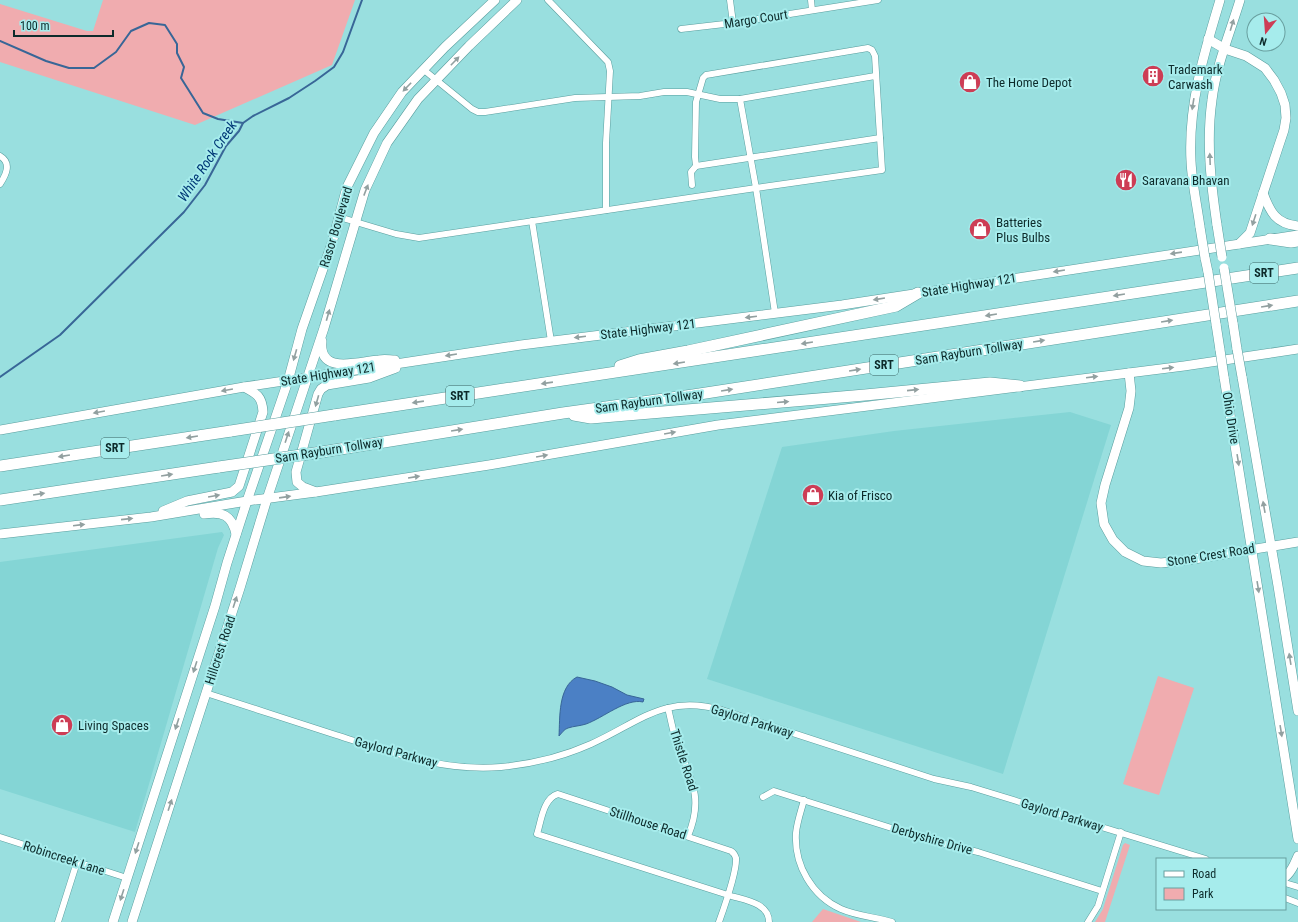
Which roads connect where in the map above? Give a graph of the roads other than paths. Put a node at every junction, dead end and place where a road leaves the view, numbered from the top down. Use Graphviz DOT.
graph roads {
  1 [pos="495,0"];
  2 [pos="517,0"];
  3 [pos="548,0"];
  4 [pos="730,0"];
  5 [pos="811,0"];
  6 [pos="878,0"];
  7 [pos="1220,0"];
  8 [pos="1240,0"];
  9 [pos="812,10"];
  10 [pos="733,23"];
  11 [pos="681,30"];
  12 [pos="1207,43"];
  13 [pos="1225,49"];
  14 [pos="424,70"];
  15 [pos="875,76"];
  16 [pos="436,80"];
  17 [pos="699,94"];
  18 [pos="608,97"];
  19 [pos="740,99"];
  20 [pos="880,138"];
  21 [pos="0,156"];
  22 [pos="752,158"];
  23 [pos="696,166"];
  24 [pos="0,184"];
  25 [pos="692,185"];
  26 [pos="756,188"];
  27 [pos="1263,193"];
  28 [pos="606,210"];
  29 [pos="339,217"];
  30 [pos="532,221"];
  31 [pos="356,222"];
  32 [pos="1298,226"];
  33 [pos="1298,235"];
  34 [pos="1270,239"];
  35 [pos="1298,241"];
  36 [pos="1239,244"];
  37 [pos="1298,268"];
  38 [pos="918,293"];
  39 [pos="1298,301"];
  40 [pos="775,313"];
  41 [pos="323,331"];
  42 [pos="551,341"];
  43 [pos="1298,349"];
  44 [pos="412,361"];
  45 [pos="1129,373"];
  46 [pos="586,377"];
  47 [pos="307,378"];
  48 [pos="288,381"];
  49 [pos="1020,386"];
  50 [pos="244,387"];
  51 [pos="563,413"];
  52 [pos="0,430"];
  53 [pos="0,466"];
  54 [pos="316,492"];
  55 [pos="267,499"];
  56 [pos="0,500"];
  57 [pos="247,501"];
  58 [pos="151,517"];
  59 [pos="0,534"];
  60 [pos="236,534"];
  61 [pos="1298,542"];
  62 [pos="1271,546"];
  63 [pos="1252,549"];
  64 [pos="189,687"];
  65 [pos="206,693"];
  66 [pos="668,708"];
  67 [pos="1298,712"];
  68 [pos="763,797"];
  69 [pos="804,800"];
  70 [pos="1121,832"];
  71 [pos="688,836"];
  72 [pos="0,837"];
  73 [pos="1298,839"];
  74 [pos="1298,856"];
  75 [pos="1203,858"];
  76 [pos="78,862"];
  77 [pos="1286,876"];
  78 [pos="127,878"];
  79 [pos="1286,883"];
  80 [pos="1298,887"];
  81 [pos="1102,891"];
  82 [pos="728,895"];
  83 [pos="1286,898"];
  84 [pos="1298,903"];
  85 [pos="58,922"];
  86 [pos="113,922"];
  87 [pos="132,922"];
  88 [pos="719,922"];
  89 [pos="769,922"];
  90 [pos="892,922"];
  91 [pos="1088,922"];
  1 -- 14 [label="main road, Rasor Boulevard"];
  16 -- 2 [label="main road, Rasor Boulevard, one-way"];
  3 -- 18 [label="street"];
  4 -- 10 [label="street"];
  5 -- 9 [label="street"];
  6 -- 9 [label="street, Margo Court"];
  7 -- 12 [label="main road, Ohio Drive"];
  13 -- 8 [label="main road, Ohio Drive, one-way"];
  9 -- 10 [label="street, Margo Court"];
  10 -- 11 [label="street, Margo Court"];
  12 -- 13 [label="main road"];
  12 -- 63 [label="main road, Ohio Drive, one-way, bridge"];
  13 -- 27 [label="main road"];
  62 -- 13 [label="main road, Ohio Drive, one-way, bridge"];
  14 -- 16 [label="street"];
  14 -- 29 [label="main road, Rasor Boulevard, one-way"];
  15 -- 17 [label="street"];
  15 -- 19 [label="street"];
  15 -- 20 [label="street"];
  16 -- 18 [label="street"];
  31 -- 16 [label="main road, Rasor Boulevard, one-way"];
  17 -- 18 [label="street"];
  17 -- 19 [label="street"];
  17 -- 23 [label="street"];
  18 -- 28 [label="street"];
  19 -- 22 [label="street"];
  20 -- 22 [label="street"];
  20 -- 26 [label="street"];
  21 -- 24 [label="street"];
  22 -- 23 [label="street"];
  22 -- 26 [label="street"];
  23 -- 25 [label="street"];
  26 -- 28 [label="street"];
  26 -- 40 [label="street"];
  27 -- 32 [label="main road"];
  27 -- 36 [label="main road, one-way"];
  28 -- 30 [label="street"];
  29 -- 31 [label="street"];
  29 -- 48 [label="main road, Rasor Boulevard, one-way"];
  30 -- 31 [label="street"];
  30 -- 42 [label="street"];
  41 -- 31 [label="main road, Rasor Boulevard, one-way"];
  33 -- 34 [label="main road, State Highway 121"];
  34 -- 35 [label="highway"];
  34 -- 36 [label="main road, State Highway 121"];
  36 -- 38 [label="main road, State Highway 121, one-way"];
  37 -- 46 [label="highway, SRT, one-way"];
  38 -- 40 [label="main road, State Highway 121, one-way"];
  38 -- 46 [label="highway"];
  51 -- 39 [label="highway, Sam Rayburn Tollway / SRT, one-way"];
  40 -- 42 [label="main road, State Highway 121, one-way"];
  41 -- 44 [label="main road"];
  41 -- 47 [label="main road, Rasor Boulevard"];
  42 -- 44 [label="main road, State Highway 121, one-way"];
  45 -- 43 [label="main road, one-way"];
  44 -- 47 [label="main road, State Highway 121"];
  44 -- 54 [label="main road, one-way"];
  49 -- 45 [label="main road, one-way"];
  45 -- 63 [label="main road, Stone Crest Road"];
  46 -- 53 [label="highway, SRT, one-way, bridge"];
  47 -- 48 [label="main road, State Highway 121"];
  55 -- 47 [label="main road, Hillcrest Road, one-way"];
  48 -- 50 [label="main road, State Highway 121"];
  48 -- 57 [label="main road, Hillcrest Road"];
  51 -- 49 [label="highway, one-way"];
  54 -- 49 [label="main road, one-way"];
  50 -- 52 [label="main road, State Highway 121, one-way"];
  58 -- 50 [label="main road, one-way"];
  56 -- 51 [label="highway, Sam Rayburn Tollway / SRT, one-way, bridge"];
  55 -- 54 [label="main road, one-way"];
  55 -- 57 [label="main road"];
  65 -- 55 [label="main road, Hillcrest Road, one-way"];
  57 -- 58 [label="main road"];
  57 -- 60 [label="main road, Hillcrest Road"];
  59 -- 58 [label="main road, one-way"];
  58 -- 60 [label="main road"];
  60 -- 64 [label="main road, Hillcrest Road, one-way"];
  61 -- 62 [label="main road, Stone Crest Road"];
  62 -- 63 [label="main road, Stone Crest Road"];
  67 -- 62 [label="main road, Ohio Drive, one-way"];
  63 -- 73 [label="main road, Ohio Drive, one-way"];
  64 -- 65 [label="main road"];
  64 -- 78 [label="main road, Hillcrest Road, one-way"];
  65 -- 66 [label="street, Gaylord Parkway"];
  87 -- 65 [label="main road, Hillcrest Road, one-way"];
  66 -- 70 [label="street, Gaylord Parkway"];
  66 -- 71 [label="street, Thistle Road"];
  68 -- 69 [label="street, Derbyshire Drive"];
  69 -- 81 [label="street, Derbyshire Drive"];
  69 -- 90 [label="street"];
  70 -- 75 [label="street, Gaylord Parkway"];
  70 -- 81 [label="street"];
  71 -- 82 [label="street, Stillhouse Road"];
  71 -- 82 [label="street, Stillhouse Road"];
  72 -- 76 [label="street, Robincreek Lane"];
  74 -- 77 [label="main road"];
  76 -- 78 [label="street, Robincreek Lane"];
  76 -- 85 [label="street"];
  78 -- 86 [label="main road, Hillcrest Road, one-way"];
  79 -- 80 [label="street"];
  81 -- 91 [label="street"];
  82 -- 88 [label="street"];
  82 -- 89 [label="street"];
  83 -- 84 [label="street"];
}
